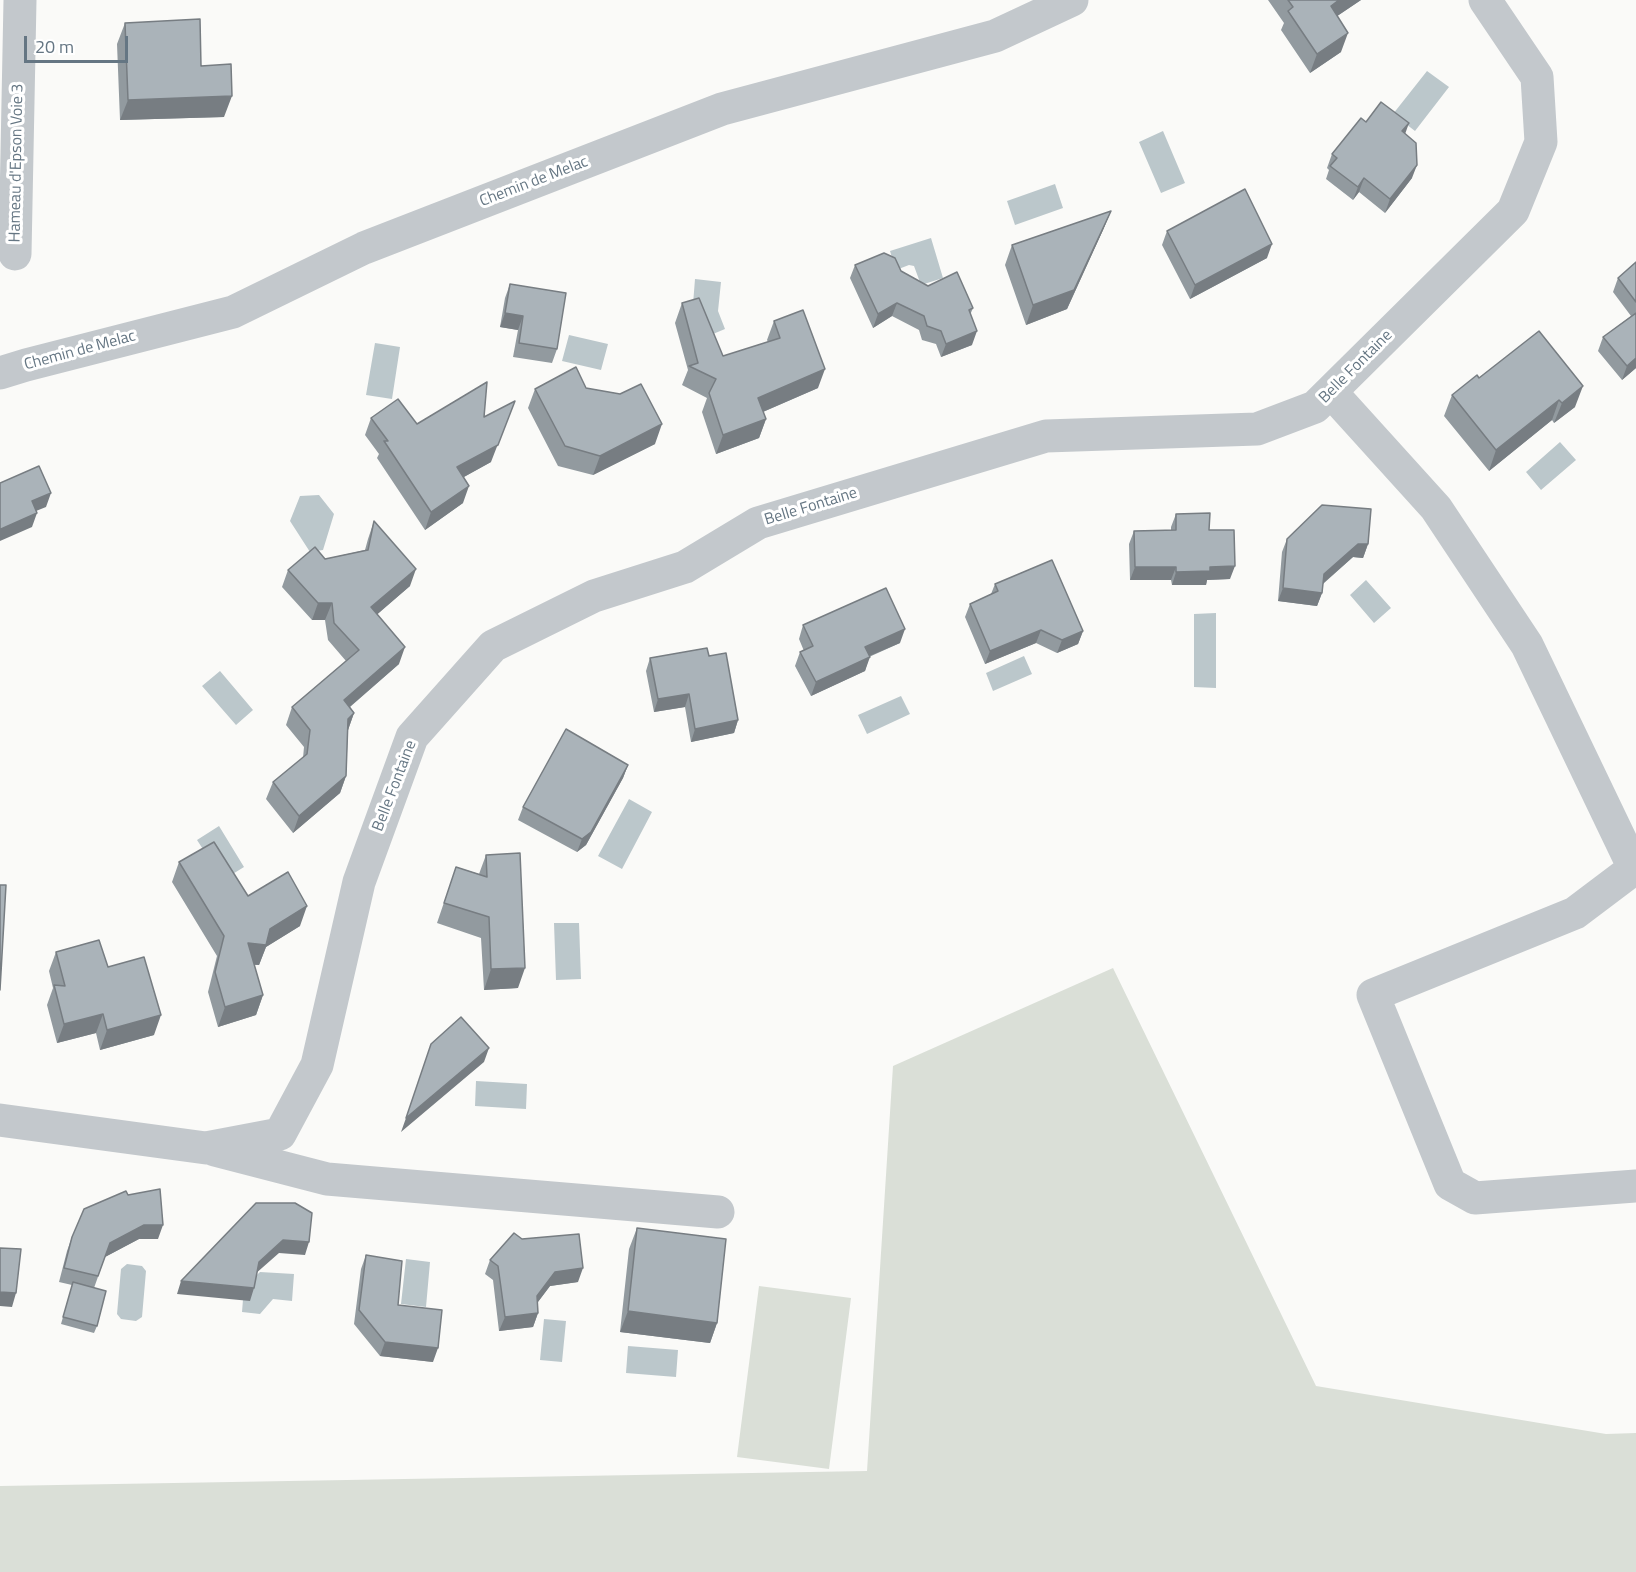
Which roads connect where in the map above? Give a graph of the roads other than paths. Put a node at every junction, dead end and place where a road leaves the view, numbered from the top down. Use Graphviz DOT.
graph roads {
  1 [pos="20,0"];
  2 [pos="1072,0"];
  3 [pos="1485,0"];
  4 [pos="15,254"];
  5 [pos="0,373"];
  6 [pos="1330,392"];
  7 [pos="1635,867"];
  8 [pos="0,1120"];
  9 [pos="206,1148"];
  10 [pos="1636,1186"];
  11 [pos="718,1212"];
  1 -- 4 [label="street, Hameau d'Epson Voie 3"];
  2 -- 5 [label="street, Chemin de Melac"];
  3 -- 6 [label="street, Belle Fontaine"];
  6 -- 7 [label="street"];
  6 -- 9 [label="street, Belle Fontaine"];
  7 -- 10 [label="street"];
  8 -- 9 [label="street, Belle Fontaine"];
  9 -- 11 [label="street"];
}
